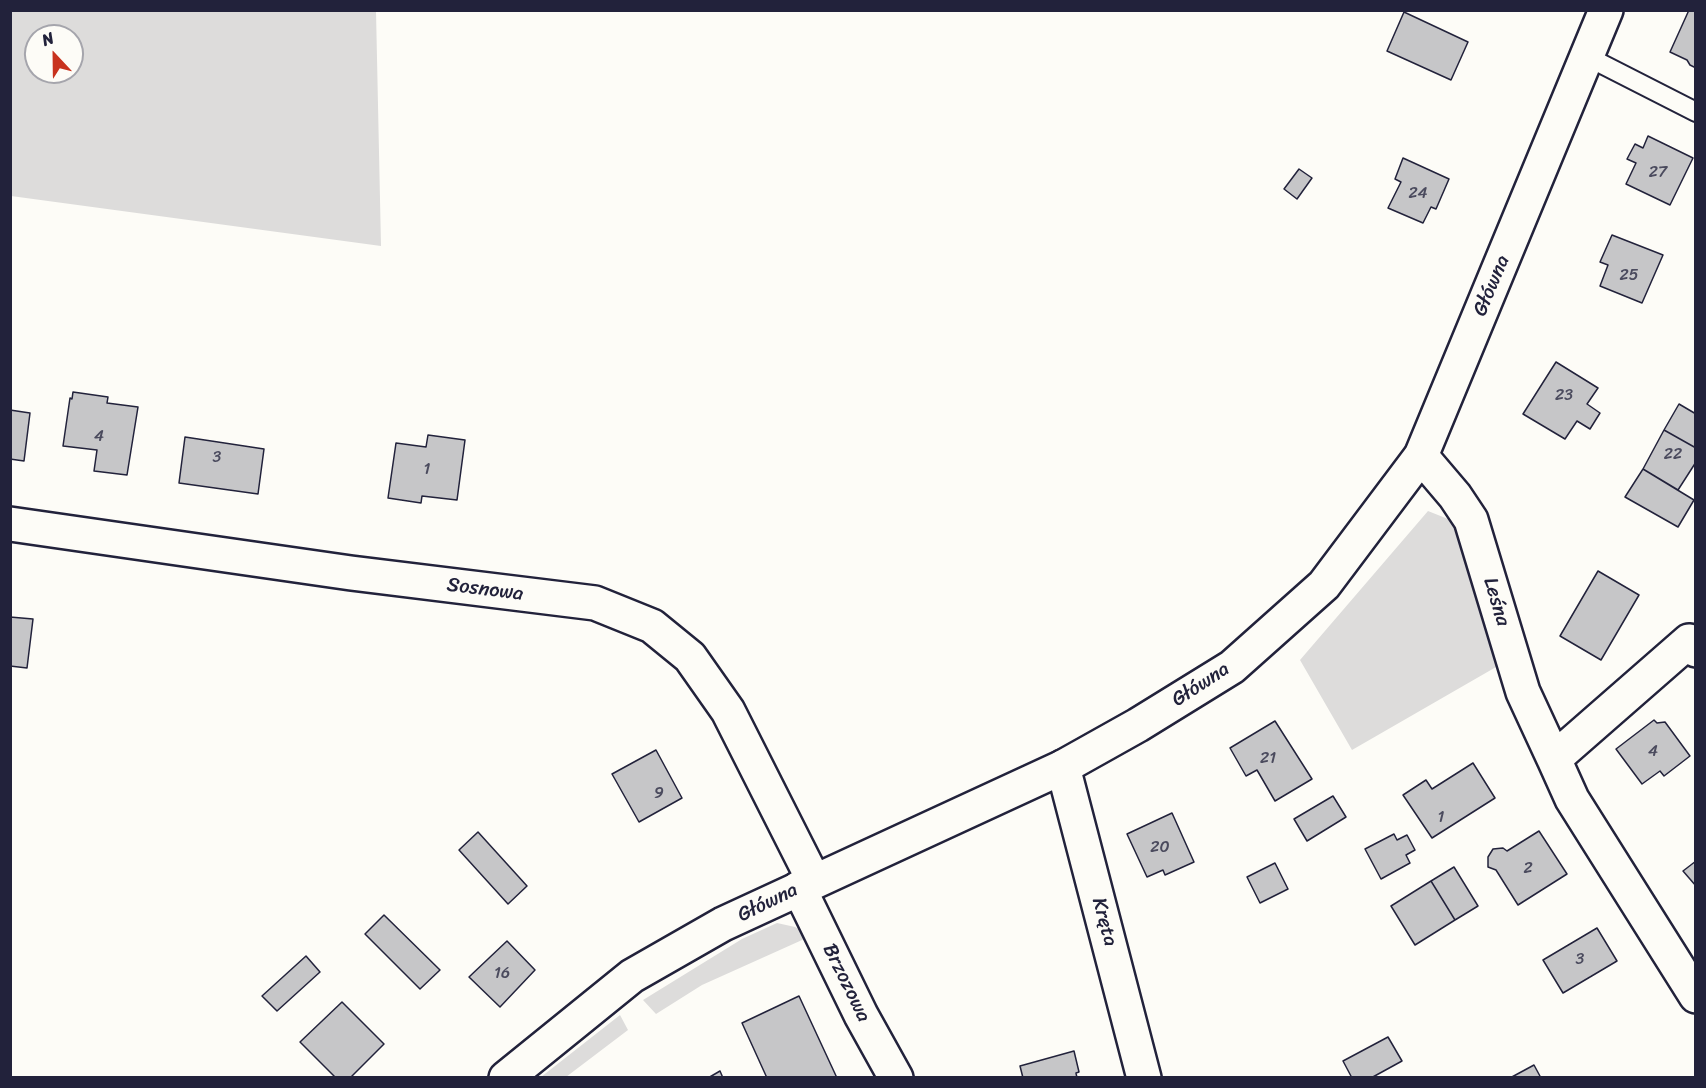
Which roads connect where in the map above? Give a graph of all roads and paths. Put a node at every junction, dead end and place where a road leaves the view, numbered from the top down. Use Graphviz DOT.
graph roads {
  1 [pos="1606,10"];
  2 [pos="1588,57"];
  3 [pos="1695,112"];
  4 [pos="1421,456"];
  5 [pos="10,524"];
  6 [pos="1693,642"];
  7 [pos="1554,759"];
  8 [pos="1062,767"];
  9 [pos="807,884"];
  10 [pos="1695,996"];
  11 [pos="506,1077"];
  12 [pos="896,1077"];
  13 [pos="1144,1077"];
  1 -- 2 [label="street, Główna"];
  2 -- 3 [label="lane"];
  2 -- 4 [label="street, Główna"];
  4 -- 7 [label="street, Leśna"];
  4 -- 8 [label="street, Główna"];
  5 -- 9 [label="street, Sosnowa"];
  6 -- 7 [label="street"];
  7 -- 10 [label="street, Leśna"];
  8 -- 9 [label="street, Główna"];
  8 -- 13 [label="street, Kręta"];
  9 -- 11 [label="street, Główna"];
  9 -- 12 [label="street, Brzozowa"];
}
